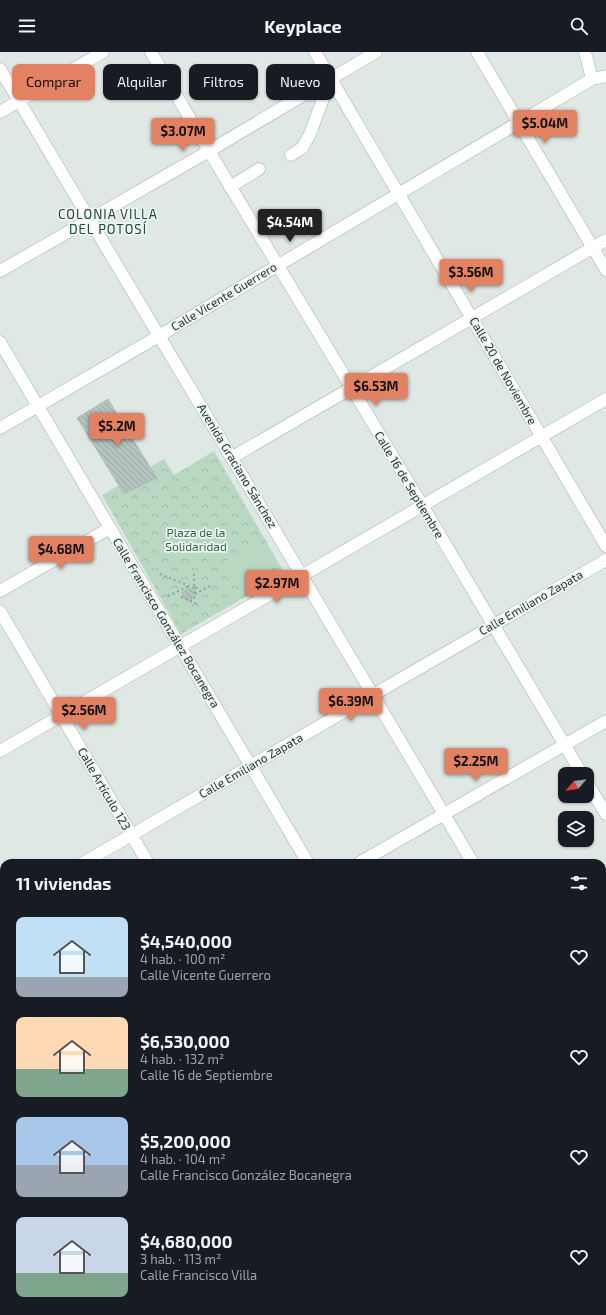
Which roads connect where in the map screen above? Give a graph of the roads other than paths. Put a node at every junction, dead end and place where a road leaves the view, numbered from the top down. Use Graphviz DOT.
graph roads {
  1 [pos="103,52"];
  2 [pos="151,52"];
  3 [pos="315,52"];
  4 [pos="376,52"];
  5 [pos="477,52"];
  6 [pos="585,52"];
  7 [pos="320,64"];
  8 [pos="0,69"];
  9 [pos="335,76"];
  10 [pos="606,76"];
  11 [pos="592,79"];
  12 [pos="335,94"];
  13 [pos="295,100"];
  14 [pos="323,100"];
  15 [pos="19,101"];
  16 [pos="0,112"];
  17 [pos="518,123"];
  18 [pos="209,151"];
  19 [pos="291,155"];
  20 [pos="259,169"];
  21 [pos="230,187"];
  22 [pos="398,194"];
  23 [pos="90,220"];
  24 [pos="606,240"];
  25 [pos="593,248"];
  26 [pos="277,265"];
  27 [pos="606,270"];
  28 [pos="0,271"];
  29 [pos="472,318"];
  30 [pos="159,336"];
  31 [pos="0,342"];
  32 [pos="351,388"];
  33 [pos="606,399"];
  34 [pos="38,406"];
  35 [pos="0,428"];
  36 [pos="541,436"];
  37 [pos="232,458"];
  38 [pos="422,505"];
  39 [pos="110,528"];
  40 [pos="606,546"];
  41 [pos="606,560"];
  42 [pos="302,575"];
  43 [pos="0,591"];
  44 [pos="0,611"];
  45 [pos="493,625"];
  46 [pos="180,646"];
  47 [pos="373,695"];
  48 [pos="61,715"];
  49 [pos="606,721"];
  50 [pos="564,745"];
  51 [pos="0,751"];
  52 [pos="251,766"];
  53 [pos="578,767"];
  54 [pos="594,794"];
  55 [pos="444,814"];
  56 [pos="606,814"];
  57 [pos="131,834"];
  58 [pos="90,859"];
  59 [pos="146,859"];
  60 [pos="306,859"];
  61 [pos="366,859"];
  62 [pos="471,859"];
  1 -- 15 [label="street"];
  2 -- 18 [label="street, Calle 16 de Septiembre"];
  3 -- 7 [label="street, Calle 20 de Noviembre"];
  4 -- 9 [label="street"];
  5 -- 17 [label="street"];
  6 -- 11 [label="street"];
  8 -- 15 [label="street, Avenida Graciano Sánchez"];
  10 -- 11 [label="street, Calle Vicente Guerrero"];
  11 -- 17 [label="street, Calle Vicente Guerrero"];
  12 -- 22 [label="street, Calle 20 de Noviembre"];
  13 -- 18 [label="street"];
  14 -- 19 [label="street"];
  15 -- 16 [label="street"];
  15 -- 23 [label="street, Avenida Graciano Sánchez"];
  17 -- 22 [label="street, Calle Vicente Guerrero"];
  17 -- 25 [label="street"];
  18 -- 21 [label="street, Calle 16 de Septiembre"];
  18 -- 23 [label="street"];
  20 -- 21 [label="street"];
  21 -- 26 [label="street, Calle 16 de Septiembre"];
  22 -- 26 [label="street, Calle Vicente Guerrero"];
  22 -- 29 [label="street, Calle 20 de Noviembre"];
  23 -- 28 [label="street"];
  23 -- 30 [label="street, Avenida Graciano Sánchez"];
  24 -- 25 [label="street"];
  25 -- 27 [label="street"];
  25 -- 29 [label="street"];
  26 -- 30 [label="street, Calle Vicente Guerrero"];
  26 -- 32 [label="street, Calle 16 de Septiembre"];
  29 -- 32 [label="street"];
  29 -- 36 [label="street, Calle 20 de Noviembre"];
  30 -- 34 [label="street, Calle Vicente Guerrero"];
  30 -- 37 [label="street, Avenida Graciano Sánchez"];
  31 -- 34 [label="street, Calle Francisco González Bocanegra"];
  32 -- 37 [label="street"];
  32 -- 38 [label="street, Calle 16 de Septiembre"];
  33 -- 36 [label="street"];
  34 -- 35 [label="street, Calle Vicente Guerrero"];
  34 -- 39 [label="street, Calle Francisco González Bocanegra"];
  36 -- 38 [label="street"];
  36 -- 40 [label="street, Calle 20 de Noviembre"];
  37 -- 42 [label="street, Avenida Graciano Sánchez"];
  38 -- 42 [label="street"];
  38 -- 45 [label="street, Calle 16 de Septiembre"];
  39 -- 43 [label="street"];
  39 -- 46 [label="street, Calle Francisco González Bocanegra"];
  41 -- 45 [label="street, Calle Emiliano Zapata"];
  42 -- 46 [label="street"];
  42 -- 47 [label="street, Avenida Graciano Sánchez"];
  44 -- 48 [label="street, Calle Artículo 123"];
  45 -- 47 [label="street, Calle Emiliano Zapata"];
  45 -- 50 [label="street, Calle 16 de Septiembre"];
  46 -- 48 [label="street"];
  46 -- 52 [label="street, Calle Francisco González Bocanegra"];
  47 -- 52 [label="street, Calle Emiliano Zapata"];
  47 -- 55 [label="street, Avenida Graciano Sánchez"];
  48 -- 51 [label="street"];
  48 -- 57 [label="street, Calle Artículo 123"];
  49 -- 50 [label="street"];
  50 -- 53 [label="street, Calle 16 de Septiembre"];
  50 -- 55 [label="street"];
  52 -- 57 [label="street, Calle Emiliano Zapata"];
  52 -- 60 [label="street, Calle Francisco González Bocanegra"];
  54 -- 56 [label="street"];
  55 -- 61 [label="street"];
  55 -- 62 [label="street, Avenida Graciano Sánchez"];
  57 -- 58 [label="street, Calle Emiliano Zapata"];
  57 -- 59 [label="street, Calle Artículo 123"];
}
